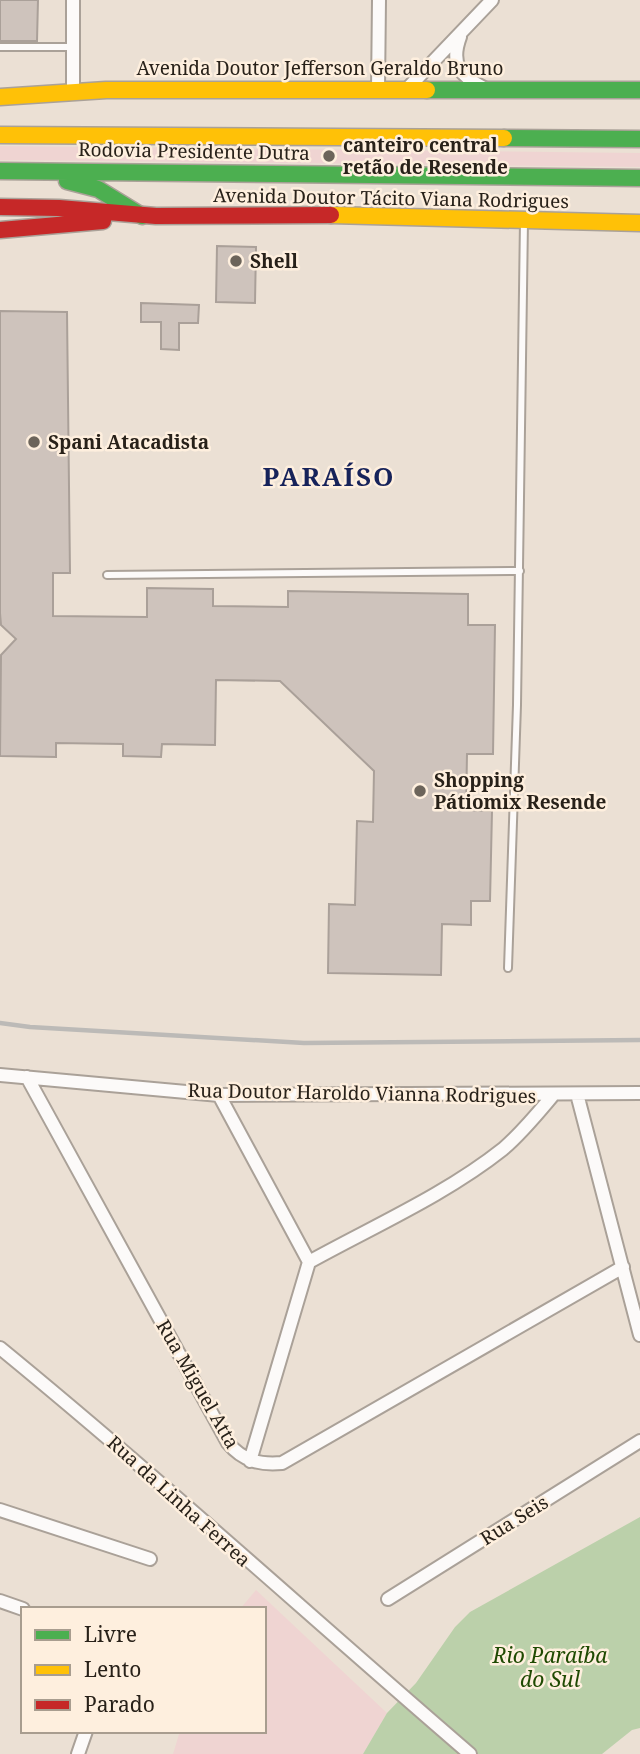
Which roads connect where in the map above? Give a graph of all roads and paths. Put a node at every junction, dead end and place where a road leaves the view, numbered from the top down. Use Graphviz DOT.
graph roads {
  1 [pos="73,0"];
  2 [pos="379,0"];
  3 [pos="492,0"];
  4 [pos="461,33"];
  5 [pos="0,47"];
  6 [pos="73,47"];
  7 [pos="408,88"];
  8 [pos="486,89"];
  9 [pos="378,90"];
  10 [pos="640,90"];
  11 [pos="73,91"];
  12 [pos="0,97"];
  13 [pos="0,124"];
  14 [pos="126,134"];
  15 [pos="0,135"];
  16 [pos="640,139"];
  17 [pos="0,173"];
  18 [pos="640,178"];
  19 [pos="0,207"];
  20 [pos="142,216"];
  21 [pos="524,219"];
  22 [pos="640,223"];
  23 [pos="0,230"];
  24 [pos="520,571"];
  25 [pos="107,575"];
  26 [pos="508,968"];
  27 [pos="0,1075"];
  28 [pos="27,1077"];
  29 [pos="640,1093"];
  30 [pos="554,1094"];
  31 [pos="577,1094"];
  32 [pos="219,1095"];
  33 [pos="309,1262"];
  34 [pos="623,1267"];
  35 [pos="640,1335"];
  36 [pos="0,1348"];
  37 [pos="640,1441"];
  38 [pos="250,1461"];
  39 [pos="0,1510"];
  40 [pos="150,1559"];
  41 [pos="388,1599"];
  42 [pos="0,1601"];
  43 [pos="21,1608"];
  44 [pos="85,1733"];
  45 [pos="78,1754"];
  46 [pos="470,1754"];
  1 -- 6 [label="street"];
  2 -- 9 [label="street"];
  3 -- 4 [label="street"];
  4 -- 7 [label="street"];
  4 -- 8 [label="street"];
  5 -- 6 [label="lane"];
  6 -- 11 [label="street"];
  7 -- 8 [label="main road, Avenida Doutor Jefferson Geraldo Bruno"];
  7 -- 9 [label="main road, Avenida Doutor Jefferson Geraldo Bruno"];
  8 -- 10 [label="main road, Avenida Doutor Jefferson Geraldo Bruno"];
  9 -- 11 [label="main road, Avenida Doutor Jefferson Geraldo Bruno"];
  11 -- 12 [label="main road, Avenida Doutor Jefferson Geraldo Bruno"];
  13 -- 14 [label="main road"];
  14 -- 15 [label="main road, Rodovia Presidente Dutra"];
  14 -- 16 [label="main road, Rodovia Presidente Dutra"];
  17 -- 18 [label="main road, Rodovia Presidente Dutra"];
  17 -- 20 [label="main road"];
  19 -- 20 [label="main road, Avenida Doutor Tácito Viana Rodrigues"];
  20 -- 21 [label="main road, Avenida Doutor Tácito Viana Rodrigues"];
  20 -- 23 [label="main road, Avenida Doutor Tácito Viana Rodrigues"];
  21 -- 22 [label="main road, Avenida Doutor Tácito Viana Rodrigues"];
  21 -- 24 [label="lane"];
  24 -- 25 [label="lane"];
  24 -- 26 [label="lane"];
  27 -- 28 [label="street, Rua Doutor Haroldo Vianna Rodrigues"];
  28 -- 32 [label="street, Rua Doutor Haroldo Vianna Rodrigues"];
  28 -- 38 [label="street, Rua Miguel Atta"];
  29 -- 31 [label="street, Rua Doutor Haroldo Vianna Rodrigues"];
  30 -- 31 [label="street, Rua Doutor Haroldo Vianna Rodrigues"];
  30 -- 32 [label="street, Rua Doutor Haroldo Vianna Rodrigues"];
  30 -- 33 [label="street"];
  31 -- 34 [label="street"];
  32 -- 33 [label="street"];
  33 -- 38 [label="street"];
  34 -- 35 [label="street"];
  34 -- 38 [label="street, Rua Miguel Atta"];
  36 -- 46 [label="street, Rua da Linha Ferrea"];
  37 -- 41 [label="street, Rua Seis"];
  39 -- 40 [label="street"];
  42 -- 43 [label="street"];
  44 -- 45 [label="street"];
}
